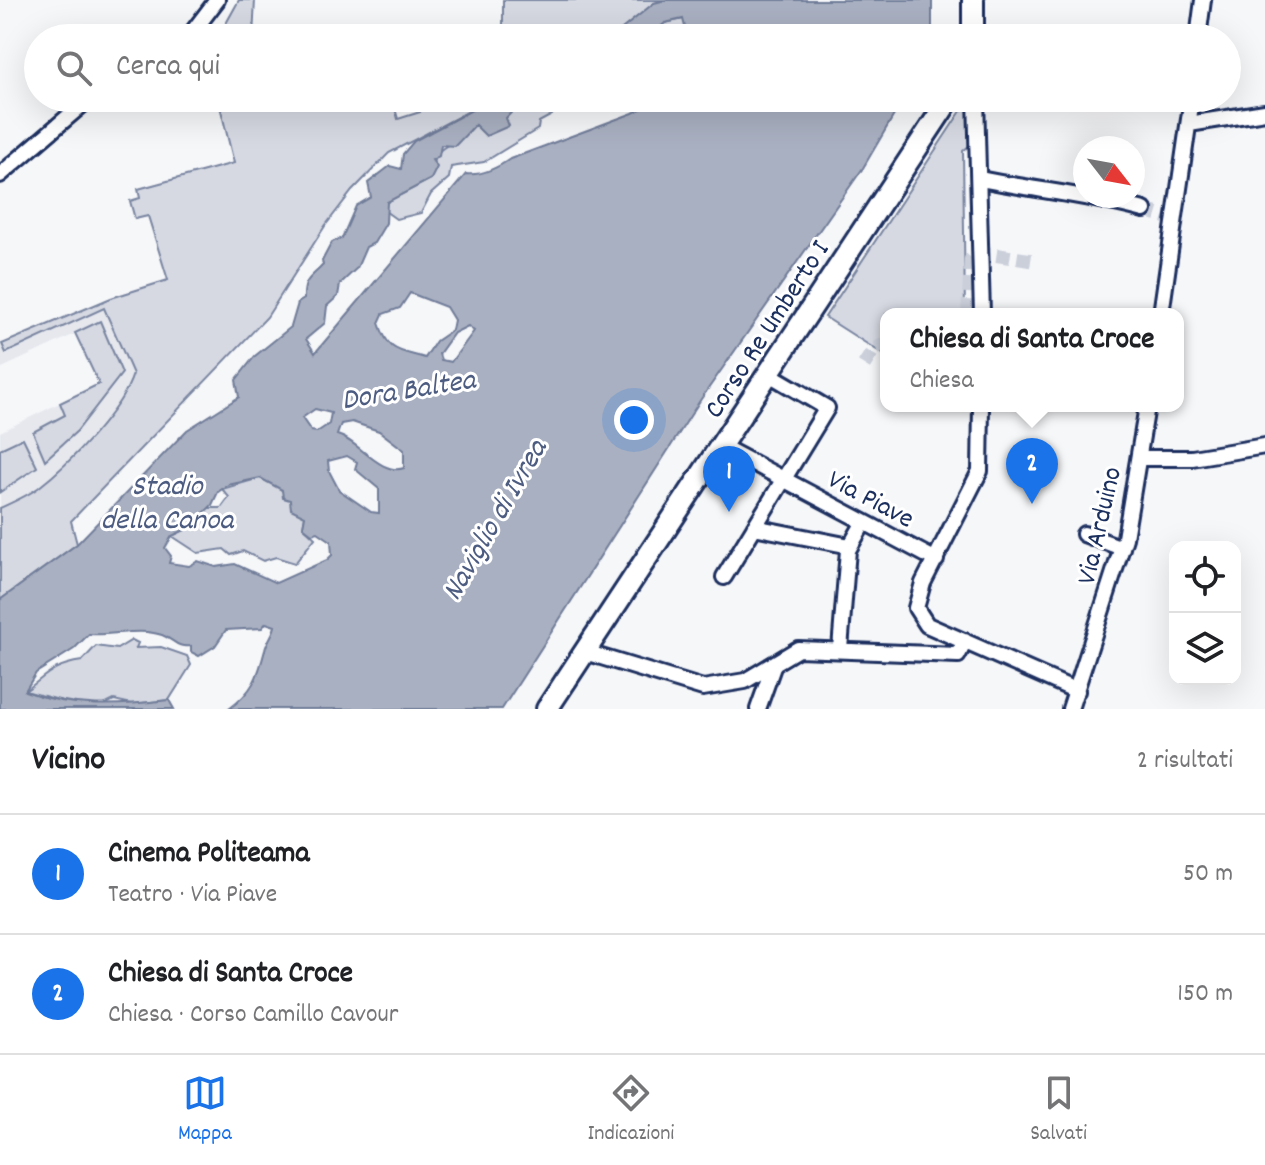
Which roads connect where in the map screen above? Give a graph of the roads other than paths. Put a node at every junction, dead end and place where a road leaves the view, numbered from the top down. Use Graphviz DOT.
graph roads {
  1 [pos="217,0"];
  2 [pos="973,0"];
  3 [pos="1203,0"];
  4 [pos="199,24"];
  5 [pos="973,24"];
  6 [pos="1200,24"];
  7 [pos="74,112"];
  8 [pos="941,112"];
  9 [pos="977,112"];
  10 [pos="1190,112"];
  11 [pos="1265,112"];
  12 [pos="1189,124"];
  13 [pos="0,175"];
  14 [pos="980,179"];
  15 [pos="1144,210"];
  16 [pos="982,308"];
  17 [pos="1162,308"];
  18 [pos="769,374"];
  19 [pos="981,412"];
  20 [pos="1146,412"];
  21 [pos="721,446"];
  22 [pos="1265,446"];
  23 [pos="1140,458"];
  24 [pos="784,479"];
  25 [pos="864,522"];
  26 [pos="754,527"];
  27 [pos="1084,534"];
  28 [pos="850,546"];
  29 [pos="1122,548"];
  30 [pos="936,560"];
  31 [pos="724,577"];
  32 [pos="965,641"];
  33 [pos="840,649"];
  34 [pos="585,652"];
  35 [pos="773,667"];
  36 [pos="1077,691"];
  37 [pos="547,709"];
  38 [pos="758,709"];
  39 [pos="1070,709"];
  1 -- 4 [label="street"];
  2 -- 5 [label="main road"];
  3 -- 6 [label="street"];
  7 -- 13 [label="street"];
  8 -- 18 [label="main road, Corso Re Umberto I"];
  9 -- 14 [label="street"];
  10 -- 12 [label="street"];
  11 -- 12 [label="street"];
  12 -- 17 [label="street"];
  14 -- 15 [label="street"];
  14 -- 16 [label="street"];
  18 -- 21 [label="main road, Corso Re Umberto I"];
  18 -- 24 [label="street, Via Piave"];
  19 -- 30 [label="street"];
  20 -- 23 [label="street, Via Arduino"];
  21 -- 24 [label="street, Via Piave"];
  21 -- 34 [label="main road, Corso Re Umberto I"];
  22 -- 23 [label="street"];
  23 -- 29 [label="street, Via Arduino"];
  24 -- 25 [label="street, Via Piave"];
  24 -- 26 [label="street, Via Piave"];
  25 -- 28 [label="street"];
  25 -- 30 [label="street, Via Piave"];
  26 -- 28 [label="street"];
  26 -- 31 [label="street, Via Piave"];
  27 -- 29 [label="street"];
  28 -- 33 [label="street"];
  29 -- 36 [label="street, Via Arduino"];
  30 -- 32 [label="street"];
  32 -- 33 [label="street"];
  32 -- 36 [label="street"];
  33 -- 35 [label="street"];
  34 -- 35 [label="street"];
  34 -- 37 [label="main road, Corso Re Umberto I"];
  35 -- 38 [label="street"];
  36 -- 39 [label="street, Via Arduino"];
}
